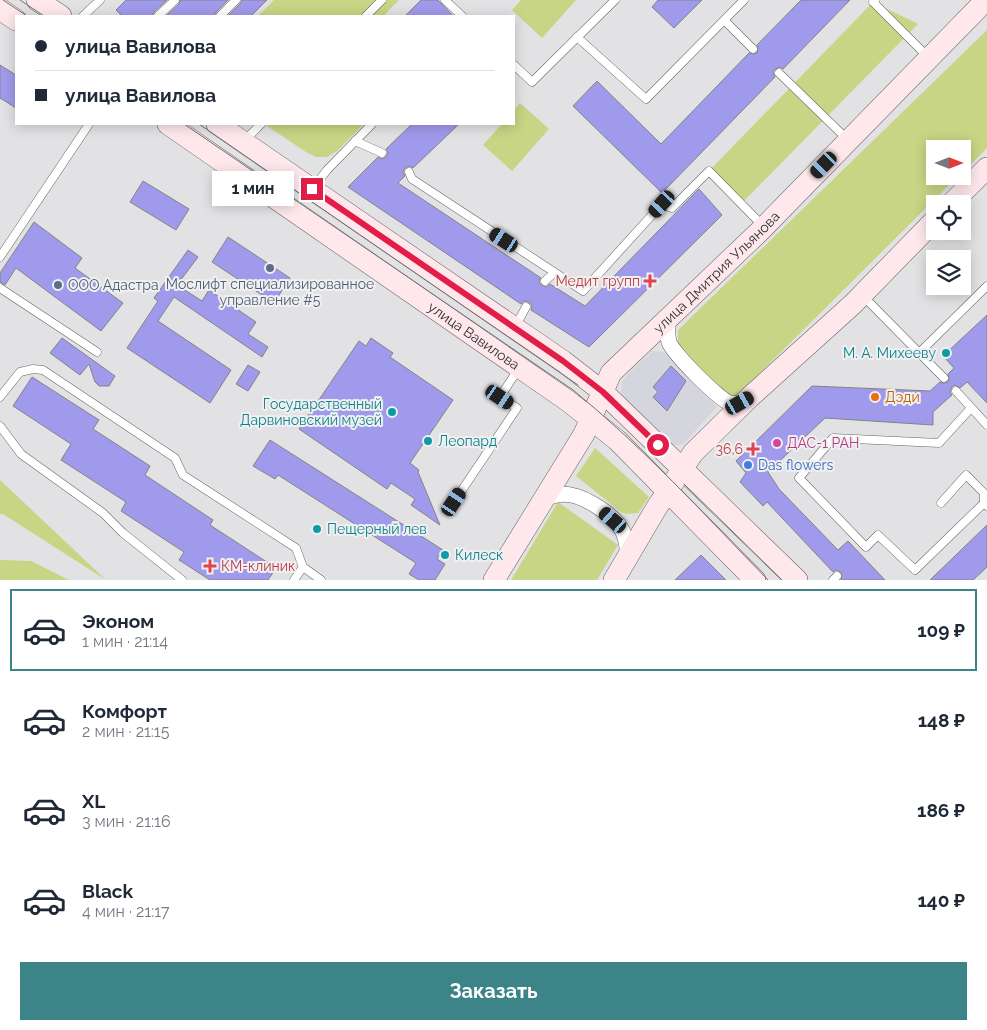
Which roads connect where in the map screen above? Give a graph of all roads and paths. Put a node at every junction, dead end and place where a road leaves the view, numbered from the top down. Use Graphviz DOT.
graph roads {
  1 [pos="38,0"];
  2 [pos="100,0"];
  3 [pos="175,0"];
  4 [pos="236,0"];
  5 [pos="382,0"];
  6 [pos="445,0"];
  7 [pos="615,0"];
  8 [pos="744,0"];
  9 [pos="875,0"];
  10 [pos="986,0"];
  11 [pos="0,9"];
  12 [pos="60,15"];
  13 [pos="84,15"];
  14 [pos="159,15"];
  15 [pos="221,15"];
  16 [pos="367,15"];
  17 [pos="461,15"];
  18 [pos="15,19"];
  19 [pos="725,21"];
  20 [pos="577,37"];
  21 [pos="754,49"];
  22 [pos="929,58"];
  23 [pos="515,66"];
  24 [pos="779,73"];
  25 [pos="88,125"];
  26 [pos="169,125"];
  27 [pos="218,125"];
  28 [pos="260,125"];
  29 [pos="371,125"];
  30 [pos="848,140"];
  31 [pos="355,141"];
  32 [pos="244,142"];
  33 [pos="382,153"];
  34 [pos="987,168"];
  35 [pos="409,172"];
  36 [pos="312,189"];
  37 [pos="961,195"];
  38 [pos="764,227"];
  39 [pos="926,229"];
  40 [pos="0,257"];
  41 [pos="554,272"];
  42 [pos="545,280"];
  43 [pos="987,286"];
  44 [pos="0,288"];
  45 [pos="862,295"];
  46 [pos="526,307"];
  47 [pos="668,318"];
  48 [pos="514,328"];
  49 [pos="97,352"];
  50 [pos="919,353"];
  51 [pos="520,367"];
  52 [pos="944,378"];
  53 [pos="956,391"];
  54 [pos="603,392"];
  55 [pos="0,397"];
  56 [pos="750,397"];
  57 [pos="971,408"];
  58 [pos="591,418"];
  59 [pos="987,425"];
  60 [pos="0,426"];
  61 [pos="682,469"];
  62 [pos="667,492"];
  63 [pos="543,498"];
  64 [pos="454,502"];
  65 [pos="941,504"];
  66 [pos="986,504"];
  67 [pos="866,547"];
  68 [pos="859,553"];
  69 [pos="628,558"];
  70 [pos="303,567"];
  71 [pos="182,580"];
  72 [pos="294,580"];
  73 [pos="321,580"];
  74 [pos="494,580"];
  75 [pos="614,580"];
  76 [pos="756,580"];
  77 [pos="797,580"];
  1 -- 12 [label="main road"];
  2 -- 13 [label="lane"];
  3 -- 14 [label="lane"];
  4 -- 15 [label="lane"];
  5 -- 16 [label="lane"];
  6 -- 17 [label="lane"];
  7 -- 20 [label="lane"];
  8 -- 19 [label="lane"];
  9 -- 22 [label="lane"];
  10 -- 22 [label="main road, улица Дмитрия Ульянова"];
  11 -- 18 [label="main road"];
  19 -- 20 [label="lane"];
  19 -- 21 [label="lane"];
  20 -- 23 [label="lane"];
  22 -- 30 [label="main road, улица Дмитрия Ульянова"];
  24 -- 30 [label="lane"];
  25 -- 40 [label="lane"];
  26 -- 51 [label="main road, улица Вавилова"];
  27 -- 32 [label="main road, улица Вавилова"];
  28 -- 32 [label="lane"];
  29 -- 31 [label="lane"];
  30 -- 38 [label="main road, улица Дмитрия Ульянова"];
  31 -- 33 [label="lane"];
  31 -- 36 [label="lane"];
  32 -- 36 [label="main road, улица Вавилова"];
  34 -- 37 [label="main road"];
  35 -- 41 [label="lane"];
  36 -- 48 [label="main road, улица Вавилова"];
  38 -- 41 [label="lane"];
  38 -- 47 [label="main road, улица Дмитрия Ульянова"];
  39 -- 45 [label="main road"];
  41 -- 42 [label="lane"];
  43 -- 50 [label="lane"];
  44 -- 49 [label="lane"];
  45 -- 50 [label="lane"];
  45 -- 56 [label="main road"];
  46 -- 48 [label="lane"];
  47 -- 54 [label="main road, улица Дмитрия Ульянова"];
  47 -- 56 [label="street"];
  48 -- 54 [label="main road, улица Вавилова"];
  50 -- 52 [label="lane"];
  51 -- 58 [label="main road, улица Вавилова"];
  51 -- 64 [label="lane"];
  53 -- 57 [label="lane"];
  54 -- 58 [label="main road, улица Дмитрия Ульянова"];
  54 -- 61 [label="main road, улица Вавилова"];
  55 -- 70 [label="lane"];
  56 -- 61 [label="main road"];
  57 -- 59 [label="lane"];
  57 -- 67 [label="lane"];
  58 -- 62 [label="main road, улица Вавилова"];
  58 -- 63 [label="main road, улица Дмитрия Ульянова"];
  60 -- 71 [label="lane"];
  61 -- 62 [label="main road"];
  61 -- 77 [label="main road, улица Вавилова"];
  62 -- 69 [label="main road"];
  62 -- 76 [label="main road, улица Вавилова"];
  63 -- 69 [label="street"];
  63 -- 74 [label="main road, улица Дмитрия Ульянова"];
  65 -- 66 [label="lane"];
  66 -- 67 [label="lane"];
  67 -- 68 [label="lane"];
  69 -- 75 [label="main road"];
  70 -- 72 [label="lane"];
  70 -- 73 [label="lane"];
}
